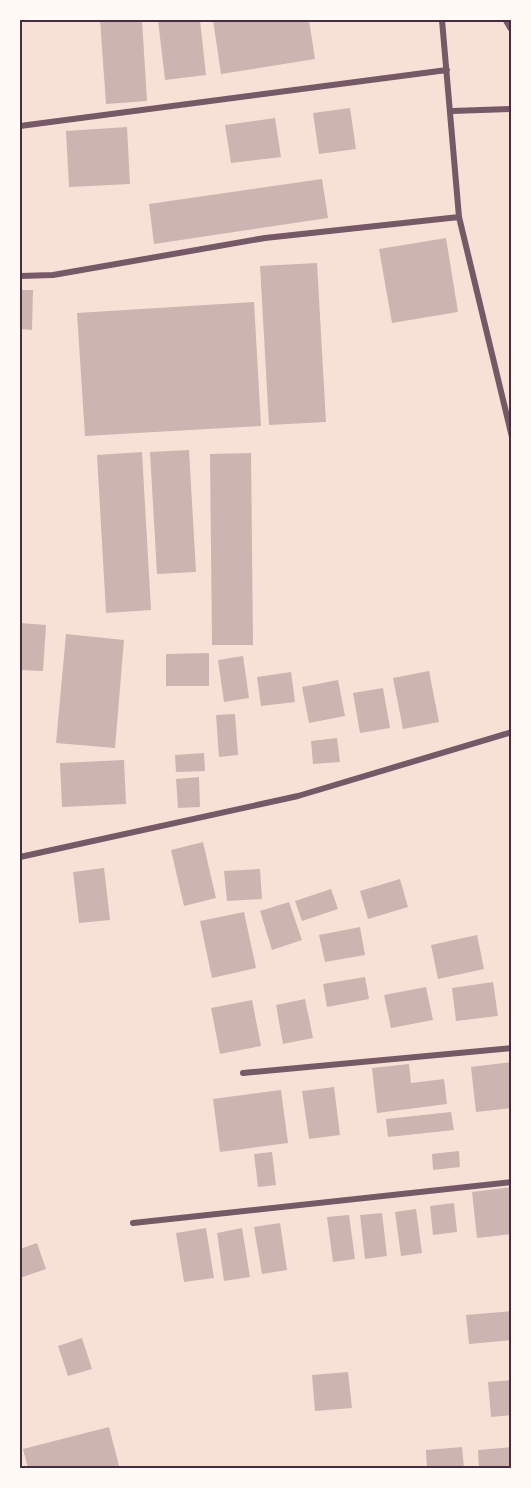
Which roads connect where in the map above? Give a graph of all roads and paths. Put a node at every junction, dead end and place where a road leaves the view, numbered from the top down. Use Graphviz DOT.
graph roads {
  1 [pos="442,20"];
  2 [pos="508,20"];
  3 [pos="512,27"];
  4 [pos="447,70"];
  5 [pos="512,109"];
  6 [pos="452,111"];
  7 [pos="20,126"];
  8 [pos="459,217"];
  9 [pos="20,276"];
  10 [pos="512,437"];
  11 [pos="512,732"];
  12 [pos="20,857"];
  13 [pos="512,1048"];
  14 [pos="243,1073"];
  15 [pos="512,1182"];
  16 [pos="133,1223"];
  1 -- 4 [label="street"];
  2 -- 3 [label="street"];
  4 -- 6 [label="street"];
  4 -- 7 [label="street"];
  5 -- 6 [label="street"];
  6 -- 8 [label="street"];
  8 -- 9 [label="street"];
  8 -- 10 [label="street"];
  11 -- 12 [label="street"];
  13 -- 14 [label="street"];
  15 -- 16 [label="street"];
}
